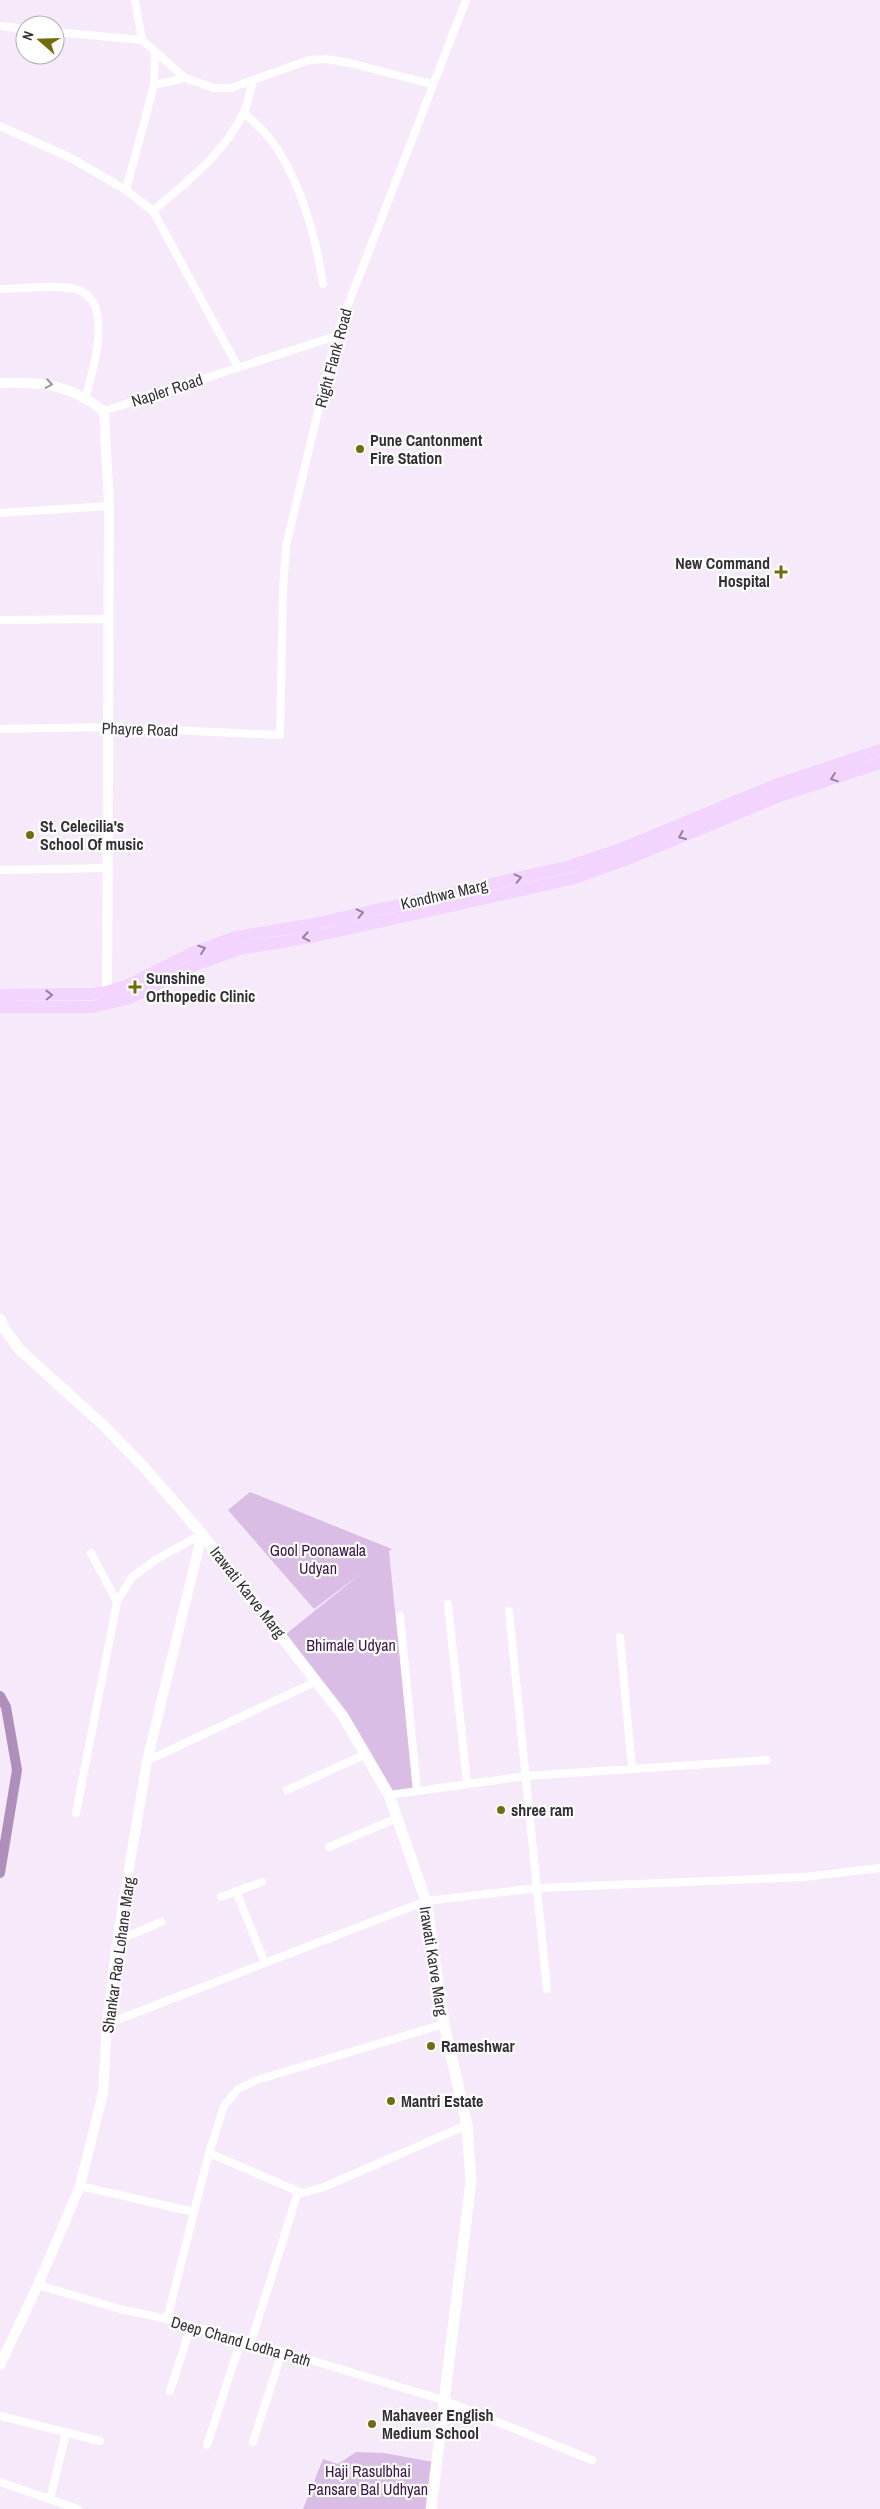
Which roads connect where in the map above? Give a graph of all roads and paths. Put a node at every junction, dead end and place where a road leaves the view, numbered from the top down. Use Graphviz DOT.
graph roads {
  1 [pos="135,0"];
  2 [pos="466,0"];
  3 [pos="0,26"];
  4 [pos="15,27"];
  5 [pos="65,33"];
  6 [pos="142,40"];
  7 [pos="155,52"];
  8 [pos="185,78"];
  9 [pos="253,80"];
  10 [pos="431,84"];
  11 [pos="154,85"];
  12 [pos="244,113"];
  13 [pos="0,126"];
  14 [pos="126,190"];
  15 [pos="153,211"];
  16 [pos="323,284"];
  17 [pos="0,289"];
  18 [pos="336,336"];
  19 [pos="238,367"];
  20 [pos="0,383"];
  21 [pos="86,397"];
  22 [pos="104,411"];
  23 [pos="109,506"];
  24 [pos="0,513"];
  25 [pos="109,619"];
  26 [pos="0,620"];
  27 [pos="108,727"];
  28 [pos="0,729"];
  29 [pos="280,735"];
  30 [pos="880,750"];
  31 [pos="880,762"];
  32 [pos="108,868"];
  33 [pos="0,870"];
  34 [pos="0,995"];
  35 [pos="107,998"];
  36 [pos="0,1007"];
  37 [pos="0,1319"];
  38 [pos="202,1534"];
  39 [pos="91,1553"];
  40 [pos="117,1602"];
  41 [pos="448,1604"];
  42 [pos="509,1611"];
  43 [pos="400,1616"];
  44 [pos="620,1637"];
  45 [pos="318,1681"];
  46 [pos="366,1754"];
  47 [pos="767,1760"];
  48 [pos="147,1761"];
  49 [pos="632,1769"];
  50 [pos="526,1776"];
  51 [pos="467,1783"];
  52 [pos="287,1790"];
  53 [pos="417,1790"];
  54 [pos="390,1794"];
  55 [pos="76,1813"];
  56 [pos="398,1818"];
  57 [pos="329,1847"];
  58 [pos="880,1868"];
  59 [pos="262,1882"];
  60 [pos="537,1888"];
  61 [pos="236,1891"];
  62 [pos="221,1897"];
  63 [pos="426,1901"];
  64 [pos="161,1922"];
  65 [pos="117,1941"];
  66 [pos="265,1963"];
  67 [pos="547,1988"];
  68 [pos="107,2024"];
  69 [pos="444,2024"];
  70 [pos="467,2125"];
  71 [pos="209,2153"];
  72 [pos="80,2186"];
  73 [pos="298,2192"];
  74 [pos="194,2212"];
  75 [pos="38,2285"];
  76 [pos="167,2319"];
  77 [pos="191,2326"];
  78 [pos="241,2340"];
  79 [pos="251,2342"];
  80 [pos="282,2352"];
  81 [pos="0,2365"];
  82 [pos="170,2391"];
  83 [pos="444,2400"];
  84 [pos="0,2416"];
  85 [pos="66,2433"];
  86 [pos="100,2441"];
  87 [pos="253,2442"];
  88 [pos="207,2444"];
  89 [pos="592,2460"];
  90 [pos="0,2482"];
  91 [pos="50,2499"];
  92 [pos="78,2509"];
  93 [pos="431,2509"];
  1 -- 6 [label="street"];
  2 -- 10 [label="street, Right Flank Road"];
  3 -- 4 [label="street"];
  5 -- 6 [label="street"];
  6 -- 7 [label="street"];
  7 -- 8 [label="street"];
  7 -- 11 [label="street"];
  8 -- 9 [label="street"];
  8 -- 11 [label="street"];
  9 -- 10 [label="street"];
  9 -- 12 [label="street"];
  10 -- 18 [label="street, Right Flank Road"];
  11 -- 14 [label="street"];
  12 -- 15 [label="street"];
  12 -- 16 [label="street"];
  13 -- 14 [label="street"];
  14 -- 15 [label="street"];
  15 -- 19 [label="street"];
  17 -- 21 [label="street"];
  18 -- 19 [label="street, Napler Road"];
  18 -- 29 [label="street, Right Flank Road"];
  19 -- 22 [label="street, Napler Road"];
  20 -- 21 [label="street, one-way"];
  21 -- 22 [label="street"];
  22 -- 23 [label="street"];
  23 -- 24 [label="street"];
  23 -- 25 [label="street"];
  25 -- 26 [label="street"];
  25 -- 27 [label="street"];
  27 -- 28 [label="street, Phayre Road"];
  27 -- 29 [label="street, Phayre Road"];
  27 -- 32 [label="street"];
  35 -- 30 [label="main road, Kondhwa Marg, one-way"];
  31 -- 35 [label="main road, Kondhwa Marg, one-way"];
  32 -- 33 [label="street"];
  32 -- 35 [label="street"];
  34 -- 35 [label="main road, Kondhwa Marg, one-way"];
  35 -- 36 [label="main road, Kondhwa Marg"];
  37 -- 38 [label="main road, Irawati Karve Marg"];
  38 -- 40 [label="street"];
  38 -- 45 [label="main road, Irawati Karve Marg"];
  38 -- 48 [label="street, Shankar Rao Lohane Marg"];
  39 -- 40 [label="street"];
  40 -- 55 [label="street"];
  41 -- 51 [label="street"];
  42 -- 50 [label="street"];
  43 -- 53 [label="street"];
  44 -- 49 [label="street"];
  45 -- 46 [label="main road, Irawati Karve Marg"];
  45 -- 48 [label="street"];
  46 -- 52 [label="street"];
  46 -- 54 [label="main road, Irawati Karve Marg"];
  47 -- 49 [label="street"];
  48 -- 65 [label="street, Shankar Rao Lohane Marg"];
  49 -- 50 [label="street"];
  50 -- 51 [label="street"];
  50 -- 60 [label="street"];
  51 -- 53 [label="street"];
  53 -- 54 [label="street"];
  54 -- 56 [label="main road, Irawati Karve Marg"];
  56 -- 57 [label="street"];
  56 -- 63 [label="main road, Irawati Karve Marg"];
  58 -- 60 [label="street"];
  59 -- 61 [label="street"];
  60 -- 63 [label="street"];
  60 -- 67 [label="street"];
  61 -- 62 [label="street"];
  61 -- 66 [label="street"];
  63 -- 66 [label="street"];
  63 -- 69 [label="main road, Irawati Karve Marg"];
  64 -- 65 [label="street"];
  65 -- 68 [label="street, Shankar Rao Lohane Marg"];
  66 -- 68 [label="street"];
  68 -- 72 [label="street, Shankar Rao Lohane Marg"];
  69 -- 70 [label="main road, Irawati Karve Marg"];
  69 -- 71 [label="street"];
  70 -- 73 [label="street"];
  70 -- 83 [label="main road, Irawati Karve Marg"];
  71 -- 73 [label="street"];
  71 -- 74 [label="street"];
  72 -- 74 [label="street"];
  72 -- 75 [label="street, Shankar Rao Lohane Marg"];
  73 -- 79 [label="street"];
  74 -- 76 [label="street"];
  75 -- 76 [label="street, Deep Chand Lodha Path"];
  75 -- 81 [label="street, Shankar Rao Lohane Marg"];
  76 -- 77 [label="street, Deep Chand Lodha Path"];
  77 -- 78 [label="street, Deep Chand Lodha Path"];
  77 -- 82 [label="street"];
  78 -- 79 [label="street, Deep Chand Lodha Path"];
  78 -- 88 [label="street"];
  79 -- 80 [label="street, Deep Chand Lodha Path"];
  80 -- 83 [label="street, Deep Chand Lodha Path"];
  80 -- 87 [label="street"];
  83 -- 89 [label="street, Deep Chand Lodha Path"];
  83 -- 93 [label="main road, Irawati Karve Marg"];
  84 -- 85 [label="street"];
  85 -- 86 [label="street"];
  85 -- 91 [label="street"];
  90 -- 91 [label="street"];
  91 -- 92 [label="street"];
}
